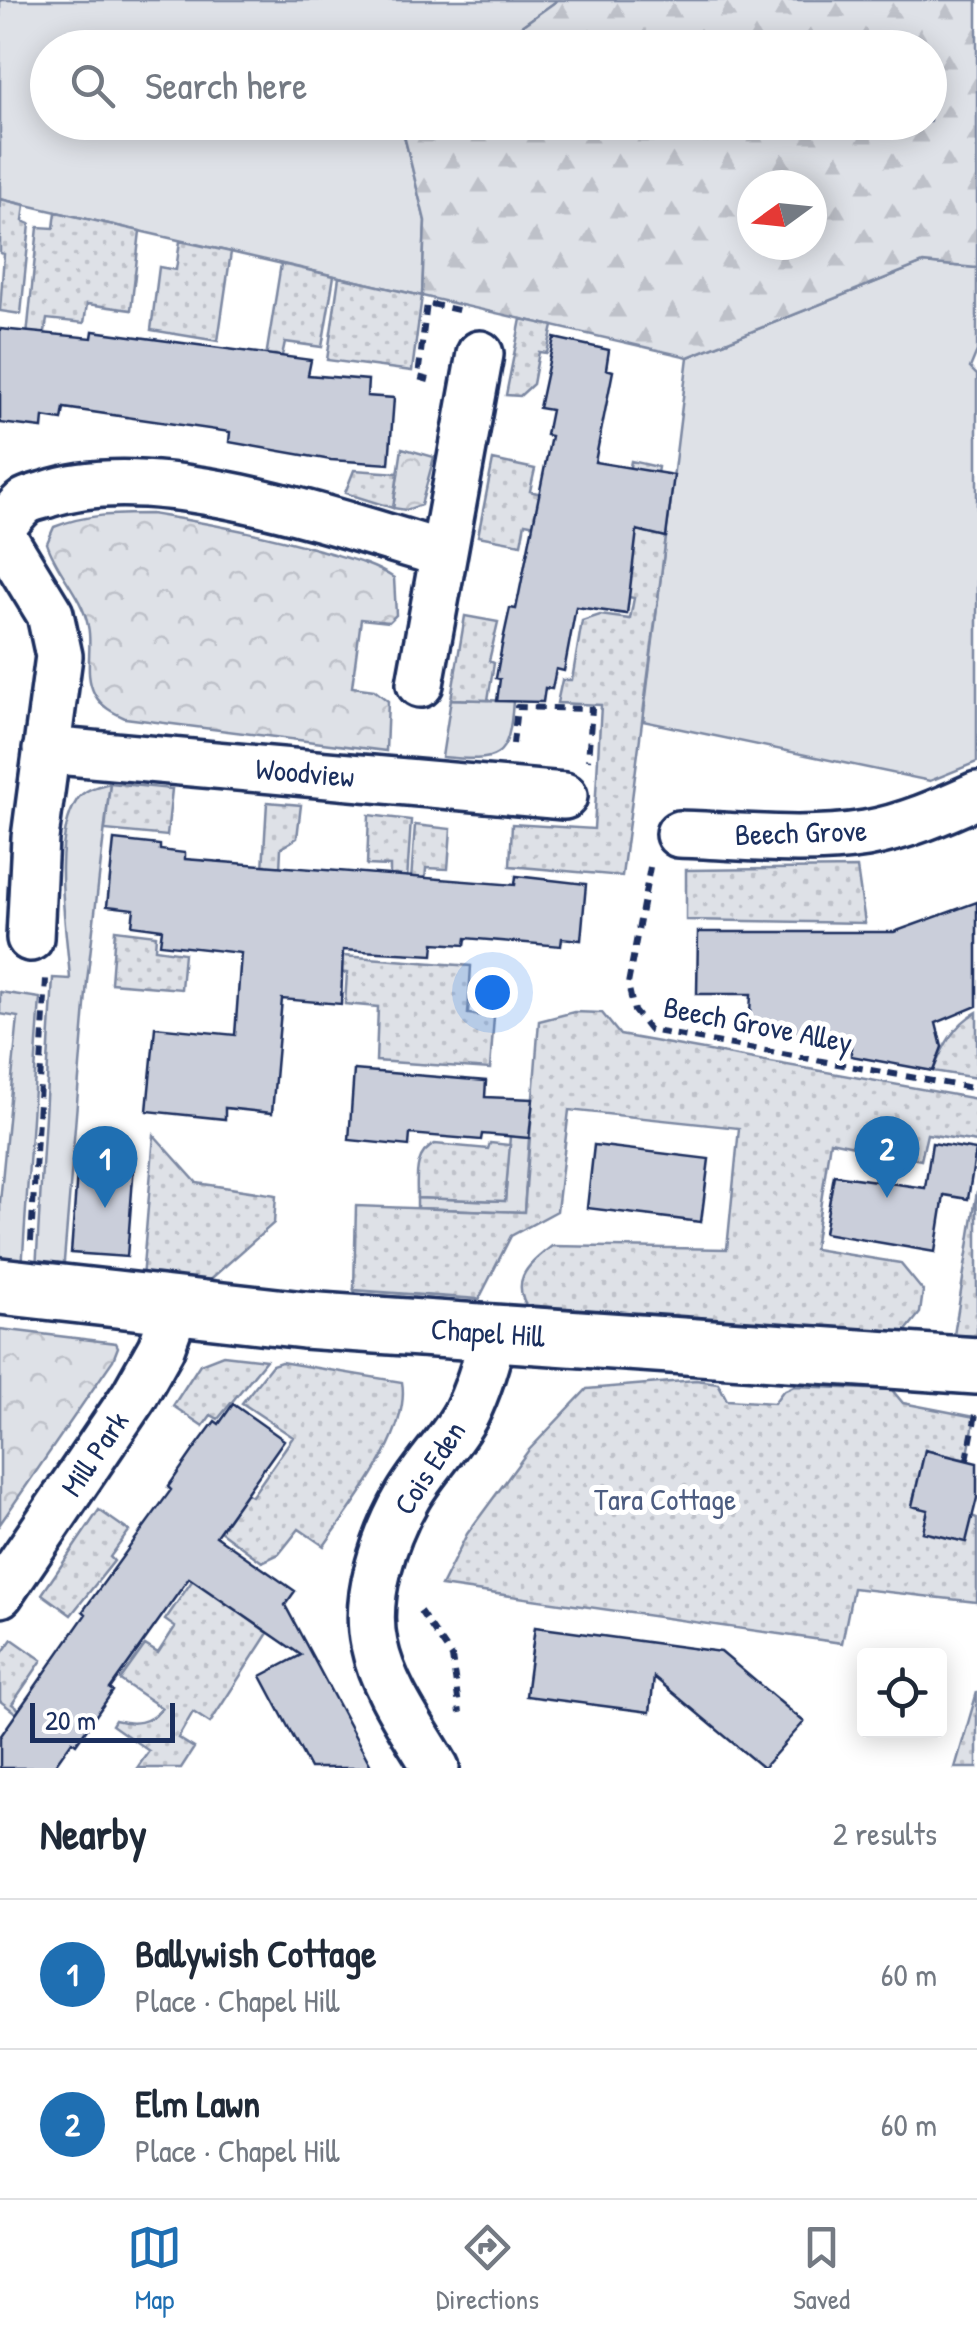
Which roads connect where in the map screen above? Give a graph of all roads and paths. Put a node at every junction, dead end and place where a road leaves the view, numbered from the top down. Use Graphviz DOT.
graph roads {
  1 [pos="480,334"];
  2 [pos="442,387"];
  3 [pos="0,531"];
  4 [pos="443,554"];
  5 [pos="420,684"];
  6 [pos="46,750"];
  7 [pos="506,754"];
  8 [pos="576,782"];
  9 [pos="977,795"];
  10 [pos="665,845"];
  11 [pos="38,955"];
  12 [pos="977,1088"];
  13 [pos="15,1272"];
  14 [pos="176,1307"];
  15 [pos="494,1334"];
  16 [pos="977,1366"];
  17 [pos="977,1408"];
  18 [pos="967,1460"];
  19 [pos="0,1594"];
  20 [pos="412,1601"];
  21 [pos="462,1727"];
  22 [pos="436,1768"];
  1 -- 2 [label="path"];
  1 -- 4 [label="street"];
  3 -- 4 [label="street"];
  3 -- 6 [label="street"];
  4 -- 5 [label="street"];
  6 -- 8 [label="street, Woodview"];
  6 -- 11 [label="street"];
  7 -- 8 [label="path"];
  9 -- 10 [label="street, Beech Grove"];
  10 -- 12 [label="path, Beech Grove Alley"];
  11 -- 13 [label="path"];
  13 -- 14 [label="street, Chapel Hill"];
  14 -- 15 [label="street, Chapel Hill"];
  14 -- 19 [label="street, Mill Park"];
  15 -- 16 [label="street, Chapel Hill"];
  15 -- 22 [label="street, Cois Eden"];
  17 -- 18 [label="path"];
  20 -- 21 [label="path"];
}
